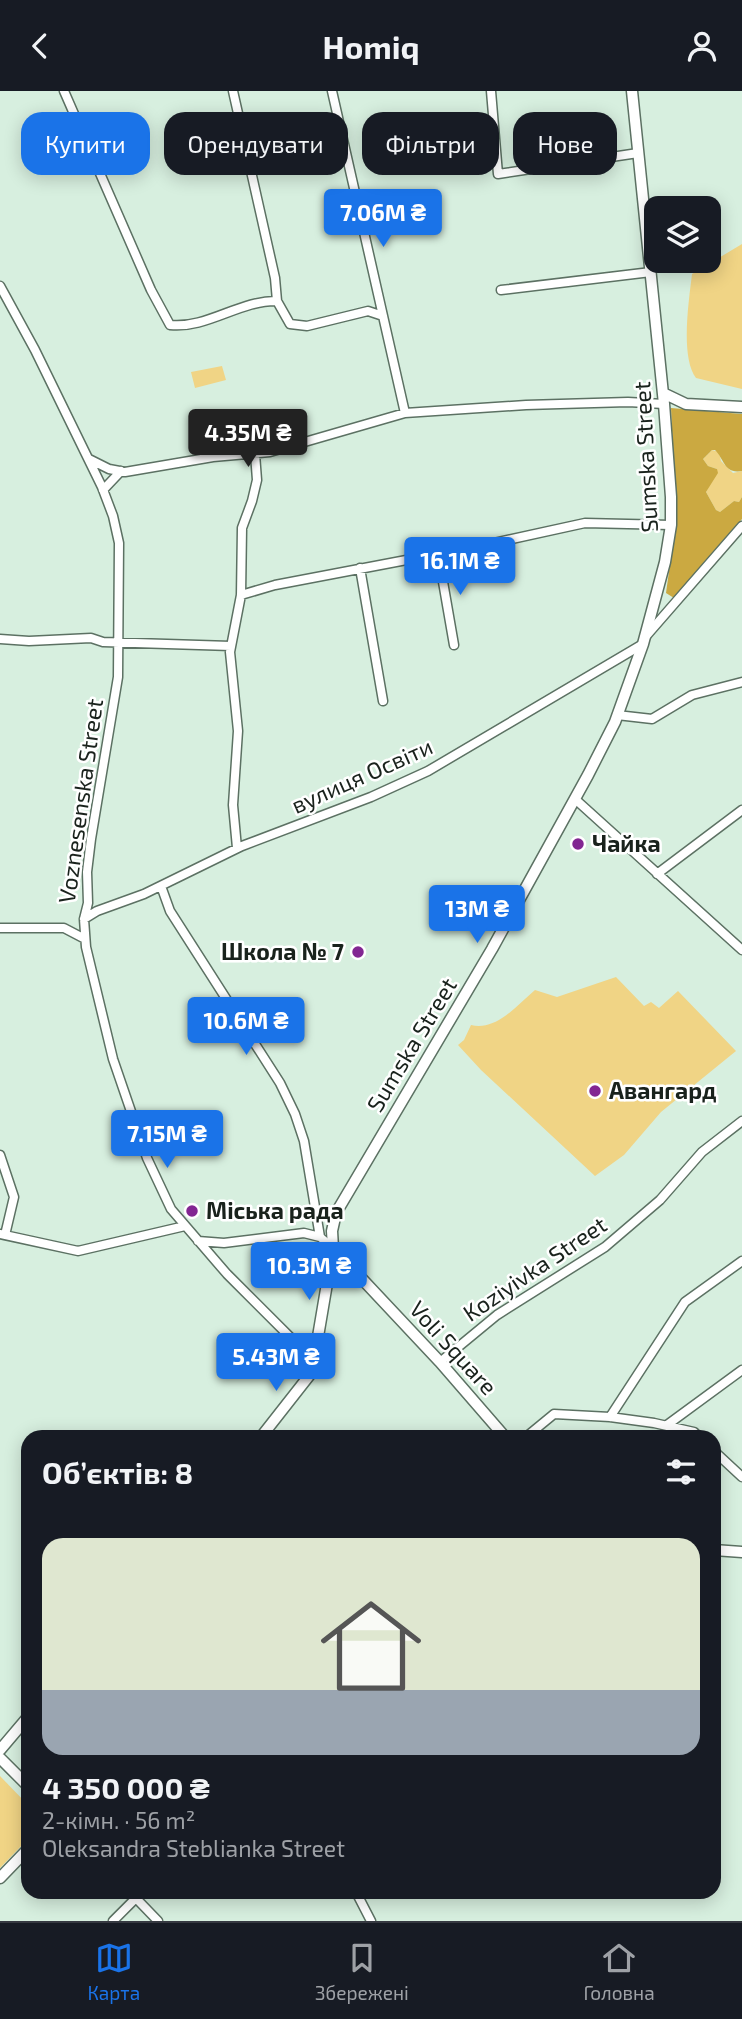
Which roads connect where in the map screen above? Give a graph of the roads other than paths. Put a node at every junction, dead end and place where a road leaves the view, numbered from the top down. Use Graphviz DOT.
graph roads {
  1 [pos="64,91"];
  2 [pos="233,91"];
  3 [pos="332,91"];
  4 [pos="491,91"];
  5 [pos="632,91"];
  6 [pos="638,153"];
  7 [pos="644,212"];
  8 [pos="644,273"];
  9 [pos="650,273"];
  10 [pos="0,286"];
  11 [pos="501,290"];
  12 [pos="2,296"];
  13 [pos="277,301"];
  14 [pos="383,316"];
  15 [pos="664,399"];
  16 [pos="742,407"];
  17 [pos="405,413"];
  18 [pos="255,454"];
  19 [pos="89,459"];
  20 [pos="121,471"];
  21 [pos="103,490"];
  22 [pos="671,525"];
  23 [pos="742,526"];
  24 [pos="438,553"];
  25 [pos="360,568"];
  26 [pos="241,595"];
  27 [pos="0,639"];
  28 [pos="644,641"];
  29 [pos="120,643"];
  30 [pos="454,645"];
  31 [pos="231,646"];
  32 [pos="742,682"];
  33 [pos="383,701"];
  34 [pos="617,715"];
  35 [pos="575,799"];
  36 [pos="742,810"];
  37 [pos="237,848"];
  38 [pos="657,874"];
  39 [pos="161,885"];
  40 [pos="84,919"];
  41 [pos="0,928"];
  42 [pos="85,939"];
  43 [pos="742,950"];
  44 [pos="742,1121"];
  45 [pos="0,1155"];
  46 [pos="185,1226"];
  47 [pos="3,1235"];
  48 [pos="320,1237"];
  49 [pos="198,1241"];
  50 [pos="333,1248"];
  51 [pos="742,1261"];
  52 [pos="314,1360"];
  53 [pos="440,1362"];
  54 [pos="742,1370"];
  55 [pos="610,1417"];
  56 [pos="667,1425"];
  57 [pos="267,1430"];
  58 [pos="499,1430"];
  59 [pos="535,1430"];
  60 [pos="686,1430"];
  61 [pos="721,1458"];
  62 [pos="742,1477"];
  63 [pos="721,1550"];
  64 [pos="742,1552"];
  65 [pos="21,1726"];
  66 [pos="0,1751"];
  67 [pos="21,1777"];
  68 [pos="21,1856"];
  69 [pos="0,1878"];
  70 [pos="130,1899"];
  71 [pos="137,1899"];
  72 [pos="360,1899"];
  73 [pos="113,1921"];
  74 [pos="158,1921"];
  75 [pos="371,1921"];
  1 -- 13 [label="street"];
  2 -- 13 [label="street"];
  3 -- 14 [label="street"];
  4 -- 6 [label="street"];
  5 -- 6 [label="main road, Sumska Street"];
  6 -- 7 [label="main road, Sumska Street"];
  8 -- 11 [label="street"];
  9 -- 15 [label="main road, Sumska Street"];
  10 -- 12 [label="street, Voznesenska Street"];
  12 -- 19 [label="street, Voznesenska Street"];
  13 -- 14 [label="street"];
  14 -- 17 [label="street"];
  15 -- 16 [label="main road"];
  15 -- 17 [label="street"];
  15 -- 22 [label="main road, Sumska Street"];
  17 -- 18 [label="street"];
  18 -- 20 [label="street"];
  18 -- 26 [label="street"];
  19 -- 20 [label="street"];
  19 -- 21 [label="street, Voznesenska Street"];
  20 -- 21 [label="street"];
  21 -- 29 [label="street, Voznesenska Street"];
  22 -- 24 [label="street"];
  22 -- 28 [label="main road, Sumska Street"];
  23 -- 28 [label="street, Sumska Street"];
  24 -- 25 [label="street"];
  24 -- 30 [label="street"];
  25 -- 26 [label="street"];
  25 -- 33 [label="street"];
  26 -- 31 [label="street"];
  27 -- 29 [label="street"];
  28 -- 34 [label="main road, Sumska Street"];
  28 -- 37 [label="street, вулиця Освіти"];
  29 -- 31 [label="street"];
  29 -- 40 [label="street, Voznesenska Street"];
  31 -- 37 [label="street"];
  32 -- 34 [label="street"];
  34 -- 35 [label="main road, Sumska Street"];
  35 -- 38 [label="street"];
  35 -- 50 [label="main road, Sumska Street"];
  36 -- 38 [label="street"];
  37 -- 39 [label="street, вулиця Освіти"];
  38 -- 43 [label="street"];
  39 -- 40 [label="street, вулиця Освіти"];
  39 -- 48 [label="street"];
  40 -- 42 [label="street, Voznesenska Street"];
  41 -- 42 [label="street"];
  42 -- 46 [label="street, Voznesenska Street"];
  44 -- 53 [label="street, Koziyivka Street"];
  45 -- 47 [label="street"];
  46 -- 47 [label="street"];
  46 -- 49 [label="street, Voznesenska Street"];
  48 -- 49 [label="street"];
  48 -- 50 [label="street"];
  49 -- 52 [label="street, Voznesenska Street"];
  50 -- 52 [label="main road"];
  50 -- 53 [label="main road, Voli Square"];
  51 -- 55 [label="street"];
  52 -- 57 [label="main road"];
  53 -- 58 [label="main road, Voli Square"];
  54 -- 56 [label="street"];
  55 -- 56 [label="street"];
  55 -- 59 [label="street"];
  56 -- 60 [label="street"];
  61 -- 62 [label="street"];
  63 -- 64 [label="main road"];
  65 -- 66 [label="main road"];
  66 -- 67 [label="main road"];
  68 -- 69 [label="main road"];
  70 -- 73 [label="street"];
  71 -- 74 [label="street"];
  72 -- 75 [label="street"];
}
